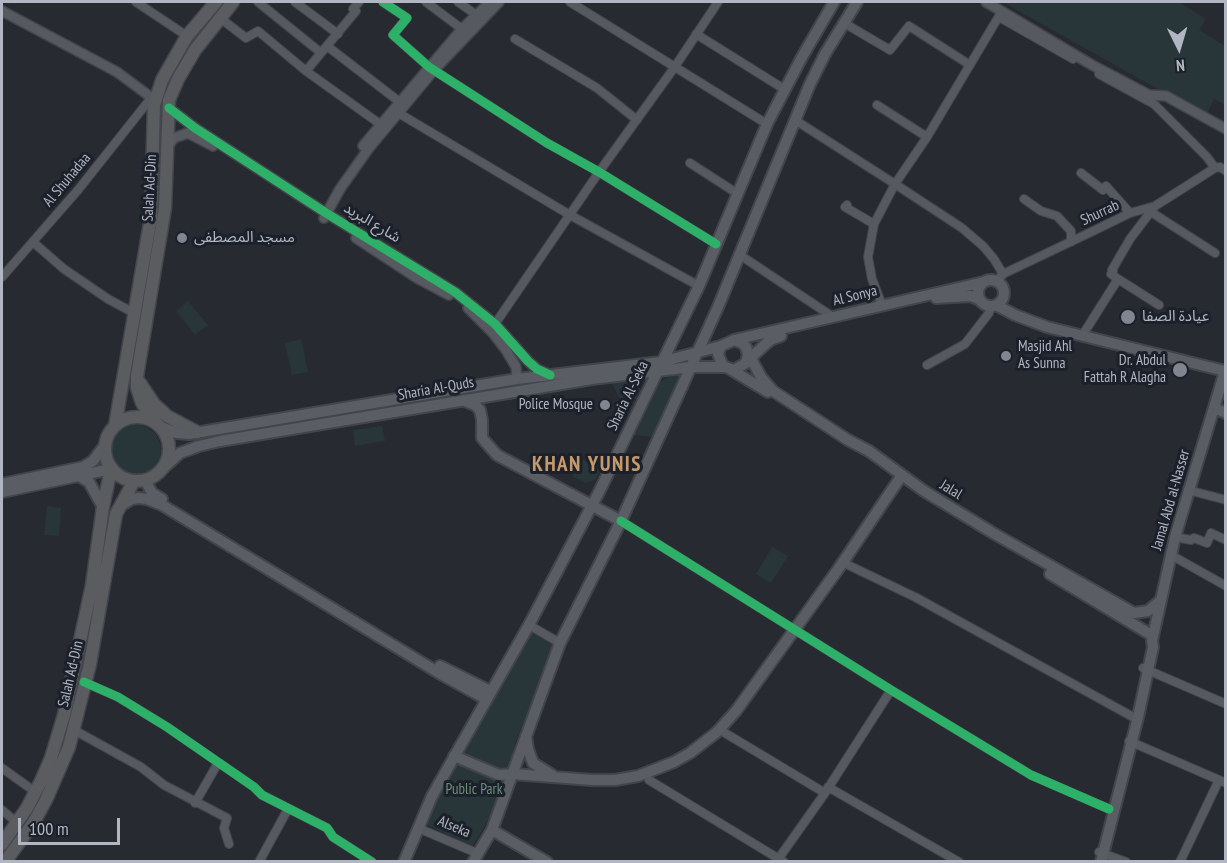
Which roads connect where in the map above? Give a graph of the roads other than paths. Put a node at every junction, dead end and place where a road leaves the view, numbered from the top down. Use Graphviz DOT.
graph roads {
  1 [pos="136,2"];
  2 [pos="216,2"];
  3 [pos="233,2"];
  4 [pos="258,2"];
  5 [pos="295,2"];
  6 [pos="359,2"];
  7 [pos="383,2"];
  8 [pos="426,2"];
  9 [pos="458,2"];
  10 [pos="490,2"];
  11 [pos="499,2"];
  12 [pos="570,2"];
  13 [pos="717,2"];
  14 [pos="834,2"];
  15 [pos="857,2"];
  16 [pos="986,2"];
  17 [pos="2,11"];
  18 [pos="1000,14"];
  19 [pos="478,16"];
  20 [pos="220,18"];
  21 [pos="844,23"];
  22 [pos="462,29"];
  23 [pos="338,34"];
  24 [pos="696,34"];
  25 [pos="187,36"];
  26 [pos="515,39"];
  27 [pos="327,46"];
  28 [pos="320,52"];
  29 [pos="970,65"];
  30 [pos="674,68"];
  31 [pos="432,69"];
  32 [pos="306,71"];
  33 [pos="784,89"];
  34 [pos="153,99"];
  35 [pos="877,105"];
  36 [pos="169,108"];
  37 [pos="398,109"];
  38 [pos="637,120"];
  39 [pos="795,120"];
  40 [pos="380,124"];
  41 [pos="767,124"];
  42 [pos="1226,129"];
  43 [pos="927,137"];
  44 [pos="167,147"];
  45 [pos="690,163"];
  46 [pos="1215,168"];
  47 [pos="1226,171"];
  48 [pos="599,172"];
  49 [pos="1081,173"];
  50 [pos="895,184"];
  51 [pos="738,194"];
  52 [pos="1024,199"];
  53 [pos="847,205"];
  54 [pos="1153,209"];
  55 [pos="1130,213"];
  56 [pos="323,214"];
  57 [pos="570,215"];
  58 [pos="874,224"];
  59 [pos="33,242"];
  60 [pos="1071,242"];
  61 [pos="716,244"];
  62 [pos="1215,253"];
  63 [pos="740,255"];
  64 [pos="2,277"];
  65 [pos="994,279"];
  66 [pos="1118,279"];
  67 [pos="699,286"];
  68 [pos="136,296"];
  69 [pos="150,297"];
  70 [pos="980,300"];
  71 [pos="882,305"];
  72 [pos="994,305"];
  73 [pos="1159,305"];
  74 [pos="134,313"];
  75 [pos="833,317"];
  76 [pos="495,324"];
  77 [pos="707,330"];
  78 [pos="1082,336"];
  79 [pos="726,343"];
  80 [pos="697,353"];
  81 [pos="748,357"];
  82 [pos="927,365"];
  83 [pos="659,366"];
  84 [pos="690,367"];
  85 [pos="727,368"];
  86 [pos="1225,370"];
  87 [pos="550,375"];
  88 [pos="137,379"];
  89 [pos="517,379"];
  90 [pos="461,400"];
  91 [pos="1214,408"];
  92 [pos="1226,413"];
  93 [pos="159,425"];
  94 [pos="115,426"];
  95 [pos="197,432"];
  96 [pos="105,445"];
  97 [pos="111,469"];
  98 [pos="161,470"];
  99 [pos="79,476"];
  100 [pos="140,480"];
  101 [pos="903,480"];
  102 [pos="2,484"];
  103 [pos="1188,490"];
  104 [pos="2,492"];
  105 [pos="598,493"];
  106 [pos="1226,500"];
  107 [pos="591,505"];
  108 [pos="120,506"];
  109 [pos="103,507"];
  110 [pos="627,509"];
  111 [pos="621,521"];
  112 [pos="1175,537"];
  113 [pos="1226,540"];
  114 [pos="1171,555"];
  115 [pos="848,565"];
  116 [pos="1226,586"];
  117 [pos="1160,601"];
  118 [pos="529,626"];
  119 [pos="797,631"];
  120 [pos="1152,639"];
  121 [pos="560,643"];
  122 [pos="1146,670"];
  123 [pos="84,682"];
  124 [pos="891,690"];
  125 [pos="488,695"];
  126 [pos="1226,704"];
  127 [pos="1133,717"];
  128 [pos="74,730"];
  129 [pos="526,733"];
  130 [pos="725,733"];
  131 [pos="1130,742"];
  132 [pos="454,756"];
  133 [pos="218,763"];
  134 [pos="2,768"];
  135 [pos="513,774"];
  136 [pos="554,777"];
  137 [pos="649,780"];
  138 [pos="1222,782"];
  139 [pos="826,790"];
  140 [pos="34,791"];
  141 [pos="505,794"];
  142 [pos="195,803"];
  143 [pos="288,809"];
  144 [pos="1109,809"];
  145 [pos="2,810"];
  146 [pos="15,821"];
  147 [pos="418,828"];
  148 [pos="492,830"];
  149 [pos="2,844"];
  150 [pos="229,844"];
  151 [pos="1100,857"];
  152 [pos="476,858"];
  153 [pos="782,860"];
  154 [pos="4,861"];
  155 [pos="259,861"];
  156 [pos="372,861"];
  157 [pos="404,861"];
  158 [pos="547,861"];
  159 [pos="959,861"];
  160 [pos="1126,861"];
  161 [pos="1180,861"];
  1 -- 25 [label="street"];
  2 -- 25 [label="highway, Salah Ad-Din"];
  3 -- 20 [label="highway, Salah Ad-Din"];
  4 -- 28 [label="street"];
  5 -- 23 [label="street"];
  6 -- 23 [label="street"];
  7 -- 31 [label="street"];
  8 -- 22 [label="street"];
  9 -- 19 [label="street"];
  10 -- 19 [label="street"];
  11 -- 31 [label="street"];
  12 -- 30 [label="street"];
  13 -- 24 [label="street"];
  14 -- 33 [label="main road, Sharia Al-Seka"];
  15 -- 21 [label="main road"];
  16 -- 18 [label="street"];
  17 -- 34 [label="street"];
  18 -- 29 [label="street"];
  18 -- 42 [label="street"];
  18 -- 46 [label="street"];
  19 -- 22 [label="street"];
  20 -- 32 [label="street"];
  20 -- 36 [label="highway, Salah Ad-Din"];
  21 -- 29 [label="street"];
  21 -- 39 [label="main road"];
  22 -- 31 [label="street"];
  23 -- 27 [label="street"];
  24 -- 30 [label="street"];
  24 -- 33 [label="street"];
  25 -- 34 [label="highway, Salah Ad-Din"];
  26 -- 38 [label="street"];
  27 -- 28 [label="street"];
  27 -- 37 [label="street"];
  28 -- 32 [label="street"];
  29 -- 43 [label="street"];
  30 -- 38 [label="street"];
  30 -- 41 [label="street"];
  31 -- 37 [label="street"];
  31 -- 48 [label="street"];
  32 -- 40 [label="street"];
  33 -- 41 [label="main road, Sharia Al-Seka"];
  34 -- 59 [label="street, Al Shuhadaa"];
  34 -- 68 [label="highway, Salah Ad-Din"];
  35 -- 43 [label="street"];
  36 -- 44 [label="highway, Salah Ad-Din"];
  36 -- 56 [label="street, شارع البريد"];
  37 -- 40 [label="street"];
  37 -- 56 [label="street"];
  37 -- 57 [label="street"];
  38 -- 48 [label="street"];
  39 -- 50 [label="street"];
  39 -- 63 [label="main road"];
  40 -- 56 [label="street"];
  41 -- 51 [label="main road, Sharia Al-Seka"];
  43 -- 50 [label="street"];
  44 -- 56 [label="street, شارع البريد"];
  44 -- 69 [label="highway, Salah Ad-Din"];
  45 -- 51 [label="street"];
  46 -- 47 [label="street"];
  46 -- 54 [label="street, Shurrab"];
  48 -- 57 [label="street"];
  48 -- 61 [label="street"];
  49 -- 55 [label="street"];
  50 -- 58 [label="street"];
  50 -- 65 [label="street"];
  51 -- 61 [label="main road, Sharia Al-Seka"];
  52 -- 60 [label="street"];
  53 -- 58 [label="street"];
  54 -- 55 [label="street, Shurrab"];
  54 -- 62 [label="street"];
  54 -- 66 [label="street"];
  55 -- 60 [label="street, Shurrab"];
  56 -- 76 [label="street, شارع البريد"];
  56 -- 89 [label="street, شارع البريد"];
  57 -- 67 [label="street"];
  57 -- 76 [label="street"];
  58 -- 71 [label="street"];
  59 -- 64 [label="street, Al Shuhadaa"];
  59 -- 74 [label="street"];
  60 -- 65 [label="street, Shurrab"];
  61 -- 67 [label="main road, Sharia Al-Seka"];
  63 -- 75 [label="street"];
  63 -- 77 [label="main road"];
  65 -- 70 [label="main road"];
  65 -- 71 [label="main road, Al Sonya"];
  65 -- 72 [label="main road"];
  66 -- 73 [label="street"];
  66 -- 78 [label="street"];
  67 -- 83 [label="main road, Sharia Al-Seka"];
  68 -- 69 [label="highway"];
  68 -- 74 [label="highway, Salah Ad-Din"];
  69 -- 88 [label="highway, Salah Ad-Din"];
  70 -- 72 [label="main road, Al Sonya"];
  70 -- 81 [label="main road, Al Sonya"];
  71 -- 75 [label="main road, Al Sonya"];
  72 -- 78 [label="main road, Al Sonya"];
  72 -- 82 [label="street"];
  74 -- 94 [label="highway, Salah Ad-Din"];
  75 -- 79 [label="main road, Al Sonya"];
  76 -- 87 [label="street, شارع البريد"];
  77 -- 79 [label="street"];
  77 -- 80 [label="main road"];
  78 -- 86 [label="main road, Al Sonya"];
  79 -- 80 [label="main road, Sharia Al-Quds"];
  79 -- 81 [label="main road"];
  79 -- 85 [label="main road"];
  80 -- 83 [label="main road, Sharia Al-Quds"];
  80 -- 84 [label="main road"];
  81 -- 85 [label="main road"];
  81 -- 101 [label="main road, Jalal"];
  83 -- 84 [label="main road, Sharia Al-Quds"];
  83 -- 87 [label="main road, Sharia Al-Quds"];
  83 -- 90 [label="main road, Sharia Al-Quds"];
  83 -- 105 [label="main road, Sharia Al-Seka"];
  84 -- 85 [label="main road, Sharia Al-Quds"];
  84 -- 110 [label="main road"];
  85 -- 101 [label="main road, Jalal"];
  86 -- 91 [label="main road, Jamal Abd al-Nasser"];
  87 -- 89 [label="main road, Sharia Al-Quds"];
  88 -- 93 [label="highway, Salah Ad-Din"];
  88 -- 95 [label="highway"];
  89 -- 95 [label="main road, Sharia Al-Quds"];
  90 -- 98 [label="main road, Sharia Al-Quds"];
  90 -- 107 [label="main road"];
  91 -- 92 [label="main road"];
  91 -- 103 [label="main road, Jamal Abd al-Nasser"];
  93 -- 94 [label="highway"];
  93 -- 95 [label="main road, Sharia Al-Quds"];
  93 -- 98 [label="highway"];
  94 -- 96 [label="highway"];
  96 -- 97 [label="highway"];
  96 -- 102 [label="main road"];
  97 -- 99 [label="main road"];
  97 -- 100 [label="highway"];
  97 -- 109 [label="highway, Salah Ad-Din"];
  98 -- 100 [label="highway"];
  99 -- 104 [label="main road"];
  99 -- 109 [label="main road"];
  100 -- 108 [label="highway, Salah Ad-Din"];
  100 -- 125 [label="main road"];
  101 -- 115 [label="main road"];
  101 -- 117 [label="main road, Jalal"];
  101 -- 119 [label="main road"];
  101 -- 120 [label="main road, Jalal"];
  103 -- 106 [label="street"];
  103 -- 112 [label="main road, Jamal Abd al-Nasser"];
  105 -- 107 [label="main road, Sharia Al-Seka"];
  105 -- 110 [label="main road"];
  107 -- 111 [label="main road"];
  107 -- 118 [label="main road, Sharia Al-Seka"];
  108 -- 123 [label="highway, Salah Ad-Din"];
  108 -- 125 [label="main road"];
  109 -- 149 [label="highway, Salah Ad-Din"];
  110 -- 111 [label="main road"];
  111 -- 119 [label="street"];
  111 -- 121 [label="main road"];
  112 -- 113 [label="street"];
  112 -- 114 [label="main road, Jamal Abd al-Nasser"];
  114 -- 116 [label="street"];
  114 -- 117 [label="main road, Jamal Abd al-Nasser"];
  115 -- 119 [label="main road"];
  115 -- 127 [label="street"];
  117 -- 120 [label="main road, Jamal Abd al-Nasser"];
  118 -- 121 [label="street"];
  118 -- 125 [label="main road, Sharia Al-Seka"];
  119 -- 124 [label="street"];
  119 -- 130 [label="main road"];
  119 -- 136 [label="main road"];
  120 -- 122 [label="main road, Jamal Abd al-Nasser"];
  121 -- 129 [label="main road"];
  122 -- 126 [label="street"];
  122 -- 127 [label="main road, Jamal Abd al-Nasser"];
  122 -- 131 [label="main road, Jamal Abd al-Nasser"];
  123 -- 128 [label="highway, Salah Ad-Din"];
  123 -- 133 [label="street"];
  124 -- 139 [label="street"];
  124 -- 144 [label="street"];
  125 -- 132 [label="main road, Sharia Al-Seka"];
  127 -- 131 [label="main road, Jamal Abd al-Nasser"];
  128 -- 142 [label="street"];
  128 -- 154 [label="highway, Salah Ad-Din"];
  129 -- 135 [label="main road"];
  129 -- 136 [label="main road"];
  130 -- 137 [label="main road"];
  130 -- 139 [label="street"];
  131 -- 138 [label="street"];
  131 -- 144 [label="main road, Jamal Abd al-Nasser"];
  131 -- 151 [label="main road, Jamal Abd al-Nasser"];
  132 -- 135 [label="main road"];
  132 -- 147 [label="main road, Sharia Al-Seka"];
  133 -- 142 [label="street"];
  133 -- 143 [label="street"];
  134 -- 140 [label="street"];
  135 -- 136 [label="main road"];
  135 -- 141 [label="main road"];
  137 -- 141 [label="main road"];
  137 -- 153 [label="street"];
  138 -- 161 [label="street"];
  139 -- 153 [label="street"];
  139 -- 159 [label="street"];
  141 -- 148 [label="main road"];
  142 -- 150 [label="street"];
  143 -- 155 [label="street"];
  143 -- 156 [label="street"];
  144 -- 151 [label="main road, Jamal Abd al-Nasser"];
  145 -- 146 [label="street"];
  147 -- 152 [label="street, Alseka"];
  147 -- 157 [label="main road, Sharia Al-Seka"];
  148 -- 152 [label="main road"];
  148 -- 158 [label="main road"];
  151 -- 160 [label="street"];
}
